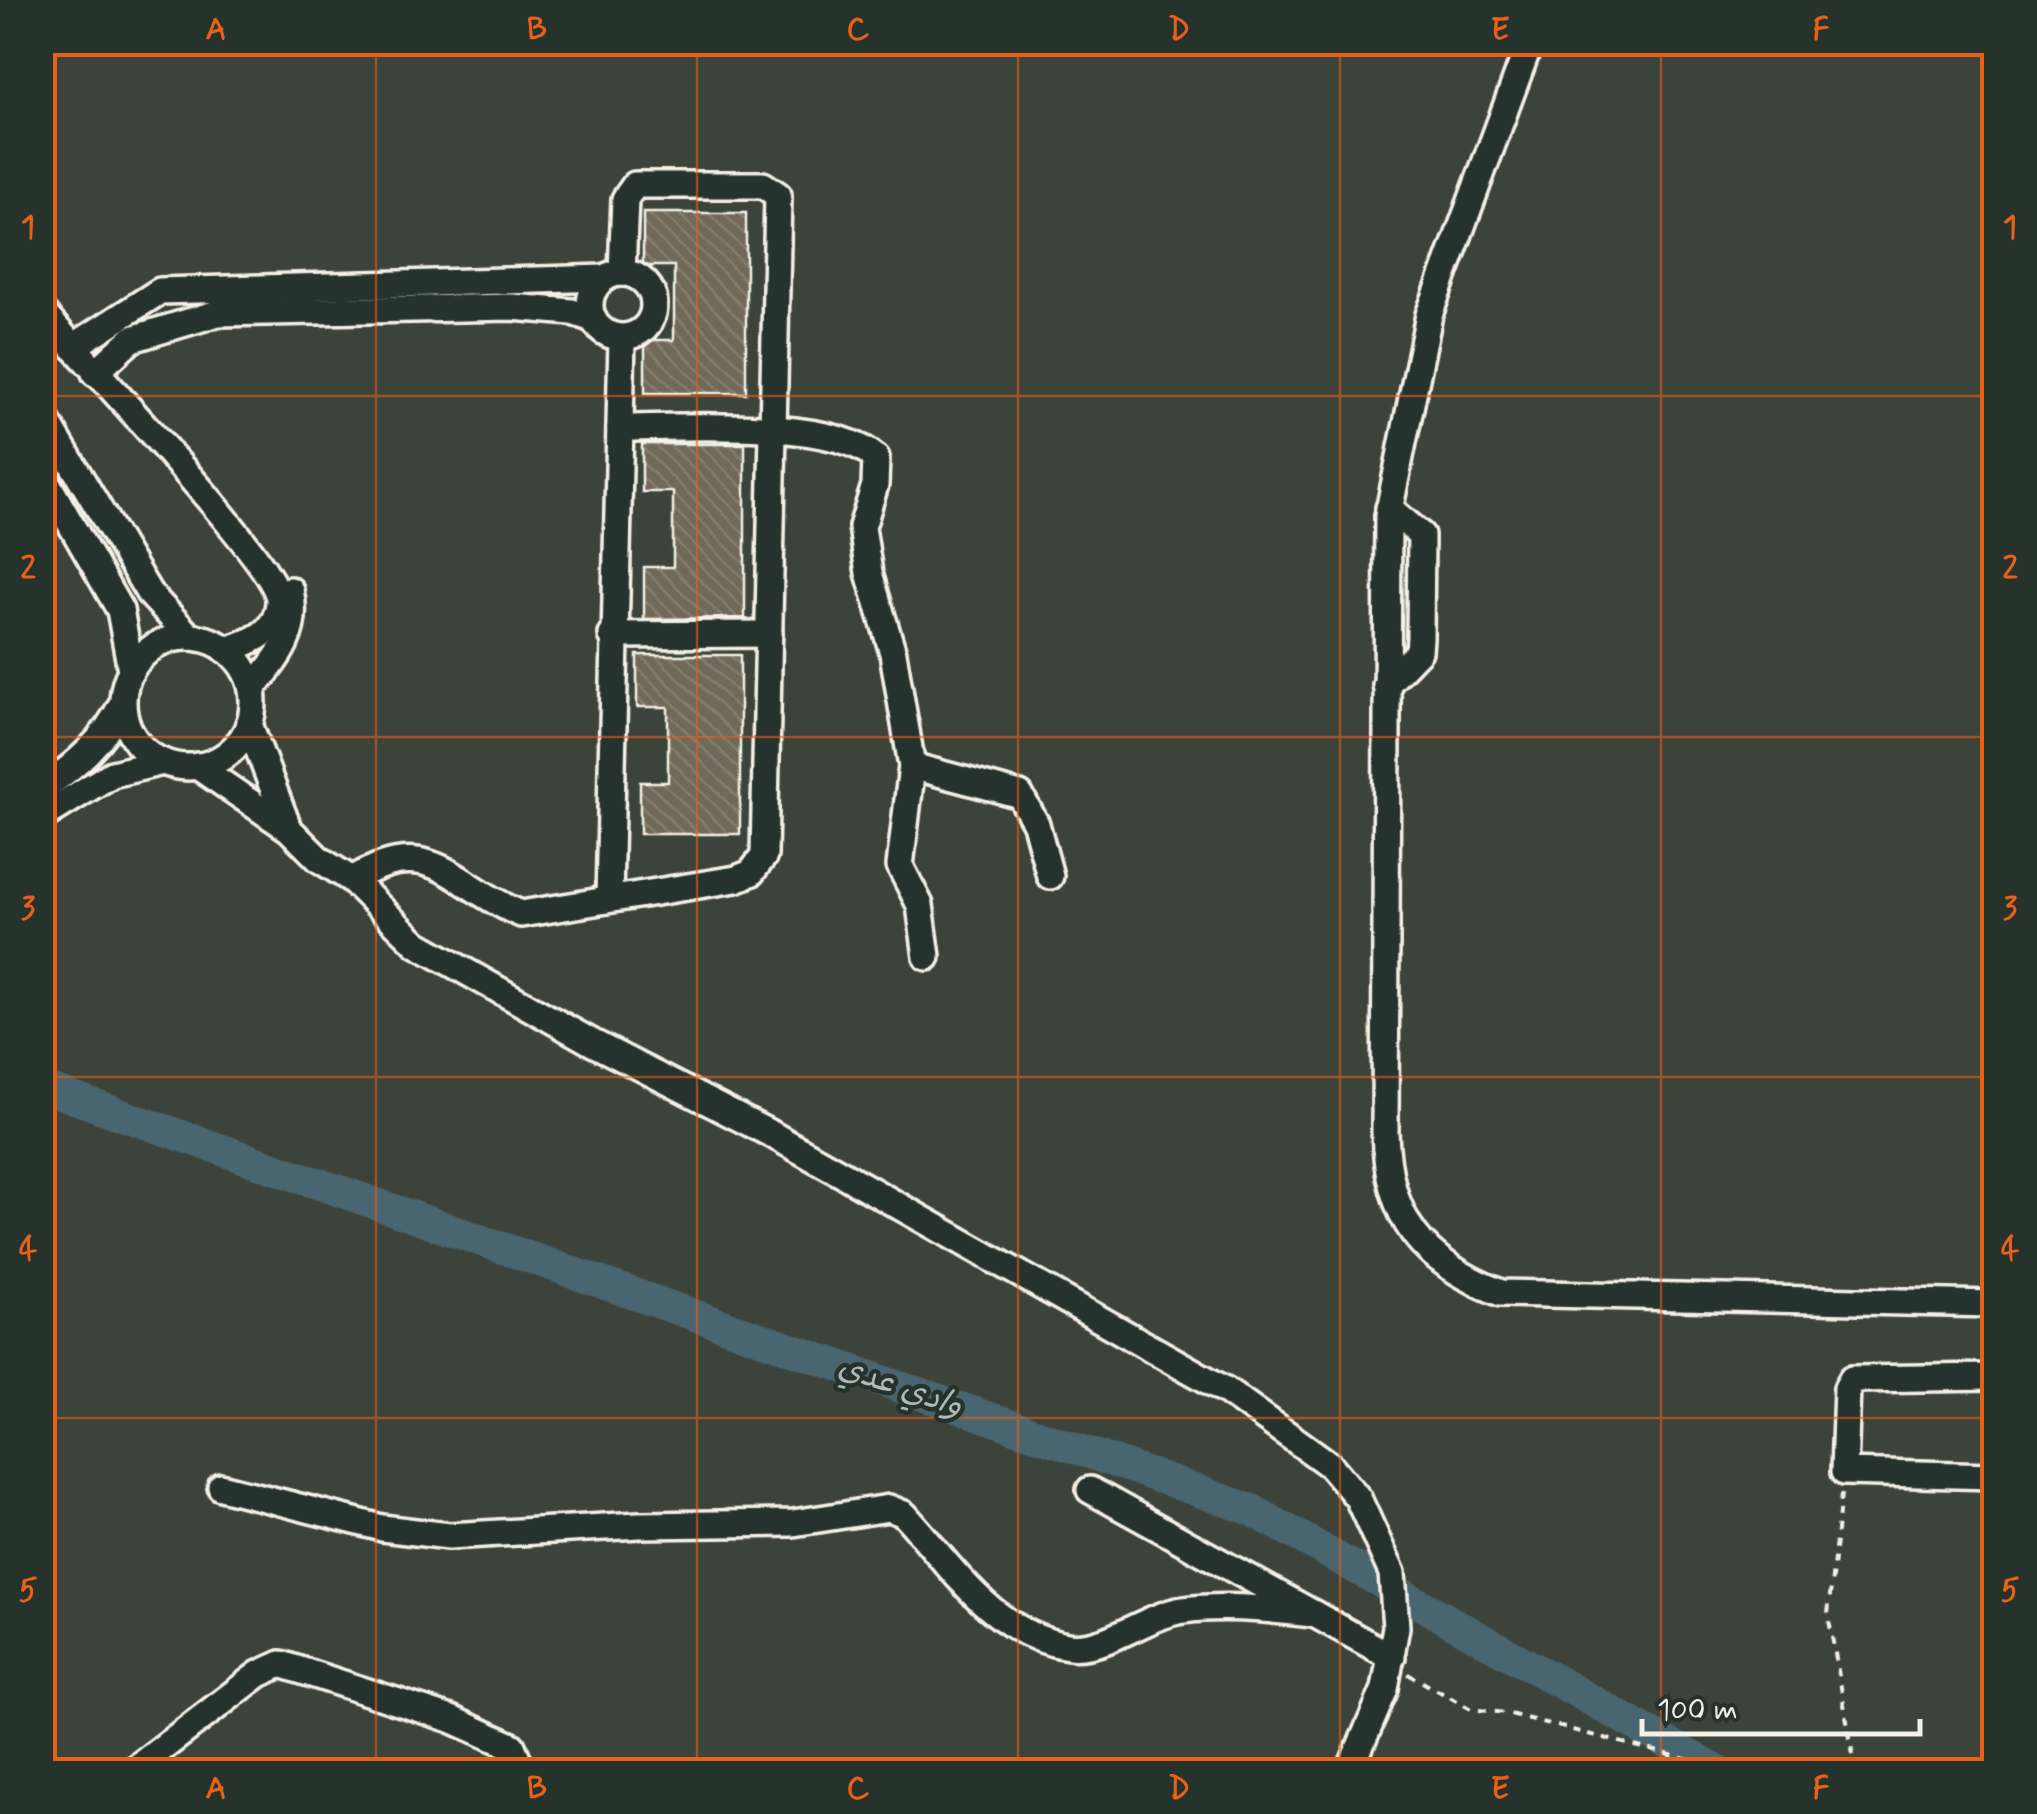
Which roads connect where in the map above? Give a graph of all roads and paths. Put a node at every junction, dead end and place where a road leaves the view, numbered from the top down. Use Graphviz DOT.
graph roads {
  1 [pos="1530,42"];
  2 [pos="614,276"];
  3 [pos="42,312"];
  4 [pos="593,318"];
  5 [pos="622,338"];
  6 [pos="73,347"];
  7 [pos="95,372"];
  8 [pos="42,413"];
  9 [pos="620,428"];
  10 [pos="772,429"];
  11 [pos="42,474"];
  12 [pos="244,539"];
  13 [pos="768,634"];
  14 [pos="612,636"];
  15 [pos="190,637"];
  16 [pos="226,650"];
  17 [pos="131,670"];
  18 [pos="252,690"];
  19 [pos="122,704"];
  20 [pos="249,724"];
  21 [pos="163,762"];
  22 [pos="197,766"];
  23 [pos="912,766"];
  24 [pos="46,806"];
  25 [pos="289,829"];
  26 [pos="1050,876"];
  27 [pos="352,880"];
  28 [pos="609,899"];
  29 [pos="927,957"];
  30 [pos="1994,1304"];
  31 [pos="1994,1377"];
  32 [pos="1844,1472"];
  33 [pos="1994,1476"];
  34 [pos="221,1486"];
  35 [pos="1090,1490"];
  36 [pos="1314,1614"];
  37 [pos="1391,1661"];
  38 [pos="131,1772"];
  39 [pos="522,1772"];
  40 [pos="1349,1772"];
  41 [pos="1737,1772"];
  42 [pos="1856,1772"];
  1 -- 30 [label="street"];
  2 -- 4 [label="street"];
  2 -- 5 [label="street"];
  2 -- 6 [label="street"];
  2 -- 10 [label="street"];
  3 -- 6 [label="street"];
  4 -- 5 [label="street"];
  4 -- 7 [label="street"];
  5 -- 9 [label="street"];
  6 -- 7 [label="street"];
  7 -- 12 [label="street"];
  8 -- 15 [label="street"];
  9 -- 10 [label="street"];
  9 -- 14 [label="street"];
  10 -- 13 [label="street"];
  10 -- 23 [label="street"];
  11 -- 17 [label="street"];
  12 -- 16 [label="street"];
  12 -- 18 [label="street"];
  13 -- 14 [label="street"];
  13 -- 28 [label="street"];
  14 -- 28 [label="street"];
  15 -- 16 [label="street"];
  15 -- 17 [label="street"];
  16 -- 18 [label="street"];
  17 -- 19 [label="street"];
  18 -- 20 [label="street"];
  19 -- 21 [label="street"];
  19 -- 24 [label="street"];
  20 -- 22 [label="street"];
  20 -- 25 [label="street"];
  21 -- 22 [label="street"];
  21 -- 24 [label="street"];
  22 -- 25 [label="street"];
  23 -- 26 [label="street"];
  23 -- 29 [label="street"];
  25 -- 27 [label="street"];
  27 -- 28 [label="street"];
  27 -- 37 [label="street"];
  31 -- 32 [label="street"];
  32 -- 33 [label="street"];
  32 -- 42 [label="path"];
  34 -- 36 [label="street"];
  35 -- 36 [label="street"];
  36 -- 37 [label="street"];
  37 -- 40 [label="street"];
  37 -- 41 [label="path"];
  38 -- 39 [label="street"];
}
